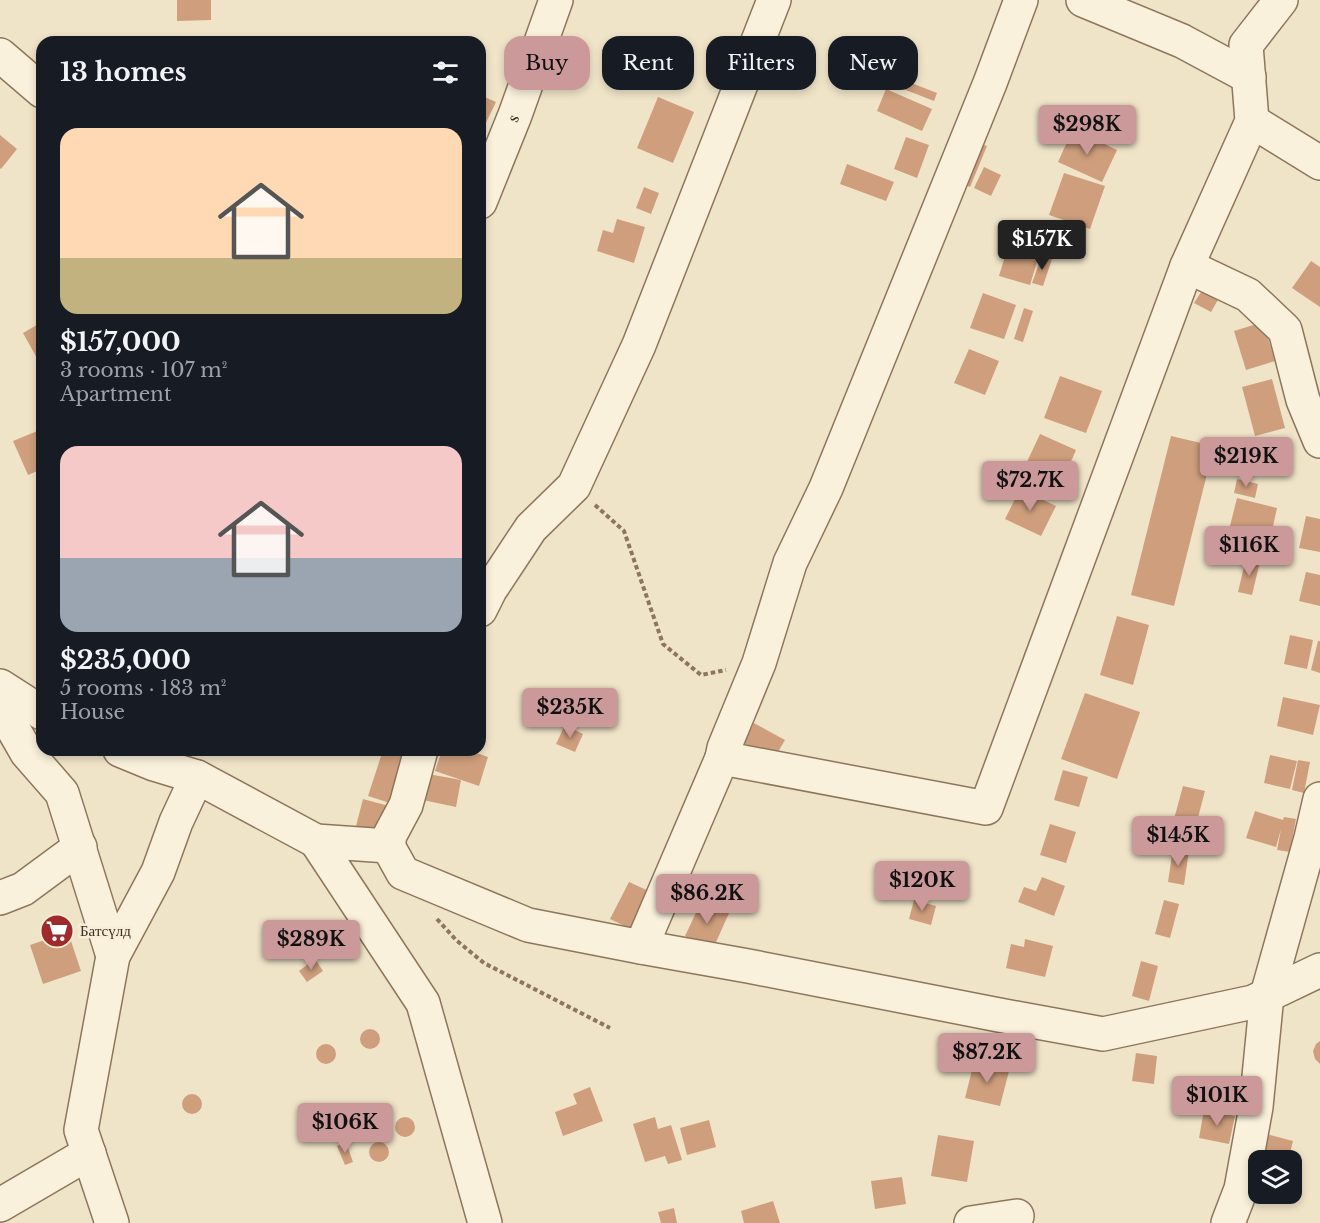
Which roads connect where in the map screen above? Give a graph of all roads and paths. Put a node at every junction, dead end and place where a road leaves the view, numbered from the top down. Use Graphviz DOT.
graph roads {
  1 [pos="556,0"];
  2 [pos="774,0"];
  3 [pos="1021,0"];
  4 [pos="1083,0"];
  5 [pos="1281,0"];
  6 [pos="0,55"];
  7 [pos="1249,77"];
  8 [pos="36,86"];
  9 [pos="1252,121"];
  10 [pos="1320,163"];
  11 [pos="486,187"];
  12 [pos="1187,266"];
  13 [pos="1320,441"];
  14 [pos="574,486"];
  15 [pos="486,598"];
  16 [pos="759,663"];
  17 [pos="0,686"];
  18 [pos="0,706"];
  19 [pos="36,709"];
  20 [pos="420,756"];
  21 [pos="156,757"];
  22 [pos="722,758"];
  23 [pos="197,777"];
  24 [pos="1320,799"];
  25 [pos="316,841"];
  26 [pos="388,846"];
  27 [pos="80,847"];
  28 [pos="0,898"];
  29 [pos="435,918"];
  30 [pos="641,947"];
  31 [pos="113,956"];
  32 [pos="1320,970"];
  33 [pos="1267,995"];
  34 [pos="609,1028"];
  35 [pos="89,1153"];
  36 [pos="0,1205"];
  37 [pos="1017,1216"];
  38 [pos="112,1223"];
  39 [pos="485,1223"];
  40 [pos="971,1223"];
  41 [pos="1228,1223"];
  1 -- 11 [label="street, s"];
  2 -- 14 [label="street"];
  3 -- 16 [label="street"];
  4 -- 7 [label="street"];
  5 -- 7 [label="street"];
  6 -- 8 [label="street"];
  7 -- 9 [label="street"];
  9 -- 10 [label="street"];
  9 -- 12 [label="street"];
  12 -- 13 [label="street"];
  12 -- 22 [label="street"];
  14 -- 15 [label="street"];
  14 -- 16 [label="path"];
  16 -- 22 [label="street"];
  17 -- 19 [label="street"];
  18 -- 27 [label="street"];
  20 -- 26 [label="street"];
  21 -- 23 [label="street"];
  22 -- 30 [label="street"];
  23 -- 25 [label="street"];
  23 -- 31 [label="street"];
  24 -- 33 [label="street"];
  25 -- 26 [label="street"];
  25 -- 39 [label="street"];
  26 -- 30 [label="street"];
  27 -- 28 [label="street"];
  27 -- 31 [label="street"];
  29 -- 34 [label="path"];
  30 -- 33 [label="street"];
  31 -- 35 [label="street"];
  32 -- 33 [label="street"];
  33 -- 41 [label="street"];
  35 -- 36 [label="street"];
  35 -- 38 [label="street"];
  37 -- 40 [label="street"];
}
